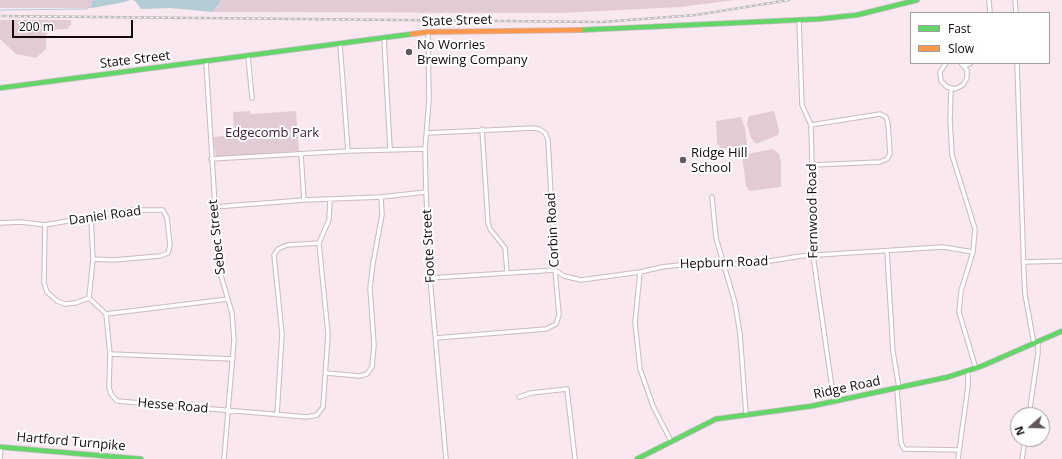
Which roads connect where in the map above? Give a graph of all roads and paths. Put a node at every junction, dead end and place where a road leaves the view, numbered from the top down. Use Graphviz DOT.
graph roads {
  1 [pos="917,0"];
  2 [pos="989,0"];
  3 [pos="1015,0"];
  4 [pos="990,12"];
  5 [pos="1016,12"];
  6 [pos="799,20"];
  7 [pos="428,32"];
  8 [pos="384,38"];
  9 [pos="340,44"];
  10 [pos="248,56"];
  11 [pos="206,62"];
  12 [pos="945,64"];
  13 [pos="962,64"];
  14 [pos="969,64"];
  15 [pos="1017,64"];
  16 [pos="965,66"];
  17 [pos="0,88"];
  18 [pos="951,89"];
  19 [pos="252,98"];
  20 [pos="811,125"];
  21 [pos="482,130"];
  22 [pos="427,133"];
  23 [pos="390,149"];
  24 [pos="425,149"];
  25 [pos="348,151"];
  26 [pos="301,154"];
  27 [pos="211,159"];
  28 [pos="812,165"];
  29 [pos="426,192"];
  30 [pos="381,197"];
  31 [pos="712,197"];
  32 [pos="304,200"];
  33 [pos="330,200"];
  34 [pos="214,207"];
  35 [pos="92,217"];
  36 [pos="0,223"];
  37 [pos="45,225"];
  38 [pos="319,243"];
  39 [pos="887,251"];
  40 [pos="973,252"];
  41 [pos="813,255"];
  42 [pos="93,259"];
  43 [pos="1023,262"];
  44 [pos="1062,262"];
  45 [pos="723,265"];
  46 [pos="555,270"];
  47 [pos="507,272"];
  48 [pos="640,272"];
  49 [pos="430,278"];
  50 [pos="89,298"];
  51 [pos="228,299"];
  52 [pos="106,314"];
  53 [pos="1062,331"];
  54 [pos="436,338"];
  55 [pos="1036,343"];
  56 [pos="110,354"];
  57 [pos="233,359"];
  58 [pos="976,369"];
  59 [pos="326,372"];
  60 [pos="968,372"];
  61 [pos="898,389"];
  62 [pos="519,397"];
  63 [pos="834,402"];
  64 [pos="1030,407"];
  65 [pos="228,411"];
  66 [pos="277,414"];
  67 [pos="746,414"];
  68 [pos="671,441"];
  69 [pos="1,447"];
  70 [pos="1024,447"];
  71 [pos="959,450"];
  72 [pos="0,459"];
  73 [pos="141,459"];
  74 [pos="224,459"];
  75 [pos="446,459"];
  76 [pos="574,459"];
  77 [pos="637,459"];
  78 [pos="958,459"];
  79 [pos="1022,459"];
  1 -- 6 [label="main road, State Street"];
  2 -- 4 [label="street"];
  3 -- 5 [label="street"];
  6 -- 7 [label="main road, State Street"];
  6 -- 20 [label="street, Fernwood Road"];
  7 -- 8 [label="main road, State Street"];
  7 -- 22 [label="street, Foote Street"];
  8 -- 9 [label="main road, State Street"];
  8 -- 23 [label="street"];
  9 -- 10 [label="main road, State Street"];
  9 -- 25 [label="street"];
  10 -- 11 [label="main road, State Street"];
  10 -- 19 [label="street"];
  11 -- 17 [label="main road, State Street"];
  11 -- 27 [label="street, Sebec Street"];
  12 -- 18 [label="street"];
  13 -- 16 [label="street"];
  14 -- 16 [label="street"];
  15 -- 43 [label="street"];
  16 -- 18 [label="street"];
  18 -- 40 [label="street"];
  20 -- 28 [label="street, Fernwood Road"];
  20 -- 28 [label="street"];
  21 -- 22 [label="street, Corbin Road"];
  21 -- 46 [label="street, Corbin Road"];
  21 -- 47 [label="street"];
  22 -- 24 [label="street, Foote Street"];
  23 -- 24 [label="street"];
  23 -- 25 [label="street"];
  24 -- 29 [label="street, Foote Street"];
  25 -- 26 [label="street"];
  26 -- 27 [label="street"];
  26 -- 32 [label="street"];
  27 -- 34 [label="street, Sebec Street"];
  28 -- 41 [label="street, Fernwood Road"];
  29 -- 30 [label="street"];
  29 -- 49 [label="street, Foote Street"];
  30 -- 33 [label="street"];
  30 -- 59 [label="street"];
  31 -- 45 [label="street"];
  32 -- 33 [label="street"];
  32 -- 34 [label="street"];
  33 -- 38 [label="street"];
  34 -- 51 [label="street, Sebec Street"];
  35 -- 37 [label="street, Daniel Road"];
  35 -- 42 [label="street"];
  35 -- 42 [label="street, Daniel Road"];
  36 -- 37 [label="street, Daniel Road"];
  37 -- 50 [label="street"];
  38 -- 59 [label="street"];
  38 -- 66 [label="street"];
  39 -- 40 [label="street, Hepburn Road"];
  39 -- 41 [label="street, Hepburn Road"];
  39 -- 61 [label="street"];
  40 -- 58 [label="street"];
  41 -- 45 [label="street, Hepburn Road"];
  41 -- 63 [label="street, Fernwood Road"];
  42 -- 50 [label="street"];
  43 -- 44 [label="street"];
  43 -- 55 [label="street"];
  45 -- 48 [label="street, Hepburn Road"];
  45 -- 67 [label="street"];
  46 -- 47 [label="street, Hepburn Road"];
  46 -- 48 [label="street, Hepburn Road"];
  46 -- 54 [label="street, Corbin Road"];
  47 -- 49 [label="street, Hepburn Road"];
  48 -- 68 [label="street"];
  49 -- 54 [label="street, Foote Street"];
  50 -- 52 [label="street"];
  51 -- 52 [label="street"];
  51 -- 57 [label="street, Sebec Street"];
  52 -- 56 [label="street, Hesse Road"];
  53 -- 55 [label="main road, Ridge Road"];
  54 -- 75 [label="street, Foote Street"];
  55 -- 58 [label="main road, Ridge Road"];
  55 -- 64 [label="street"];
  56 -- 57 [label="street"];
  56 -- 65 [label="street, Hesse Road"];
  57 -- 65 [label="street, Sebec Street"];
  58 -- 60 [label="main road, Ridge Road"];
  59 -- 66 [label="street, Hesse Road"];
  60 -- 61 [label="main road, Ridge Road"];
  60 -- 71 [label="street"];
  61 -- 63 [label="main road, Ridge Road"];
  61 -- 71 [label="street"];
  62 -- 76 [label="street"];
  63 -- 67 [label="main road, Ridge Road"];
  65 -- 66 [label="street, Hesse Road"];
  65 -- 74 [label="street, Sebec Street"];
  67 -- 68 [label="main road, Ridge Road"];
  68 -- 77 [label="main road, Ridge Road"];
  69 -- 72 [label="street"];
  69 -- 73 [label="main road, Hartford Turnpike"];
  70 -- 79 [label="street"];
  71 -- 78 [label="street"];
}
